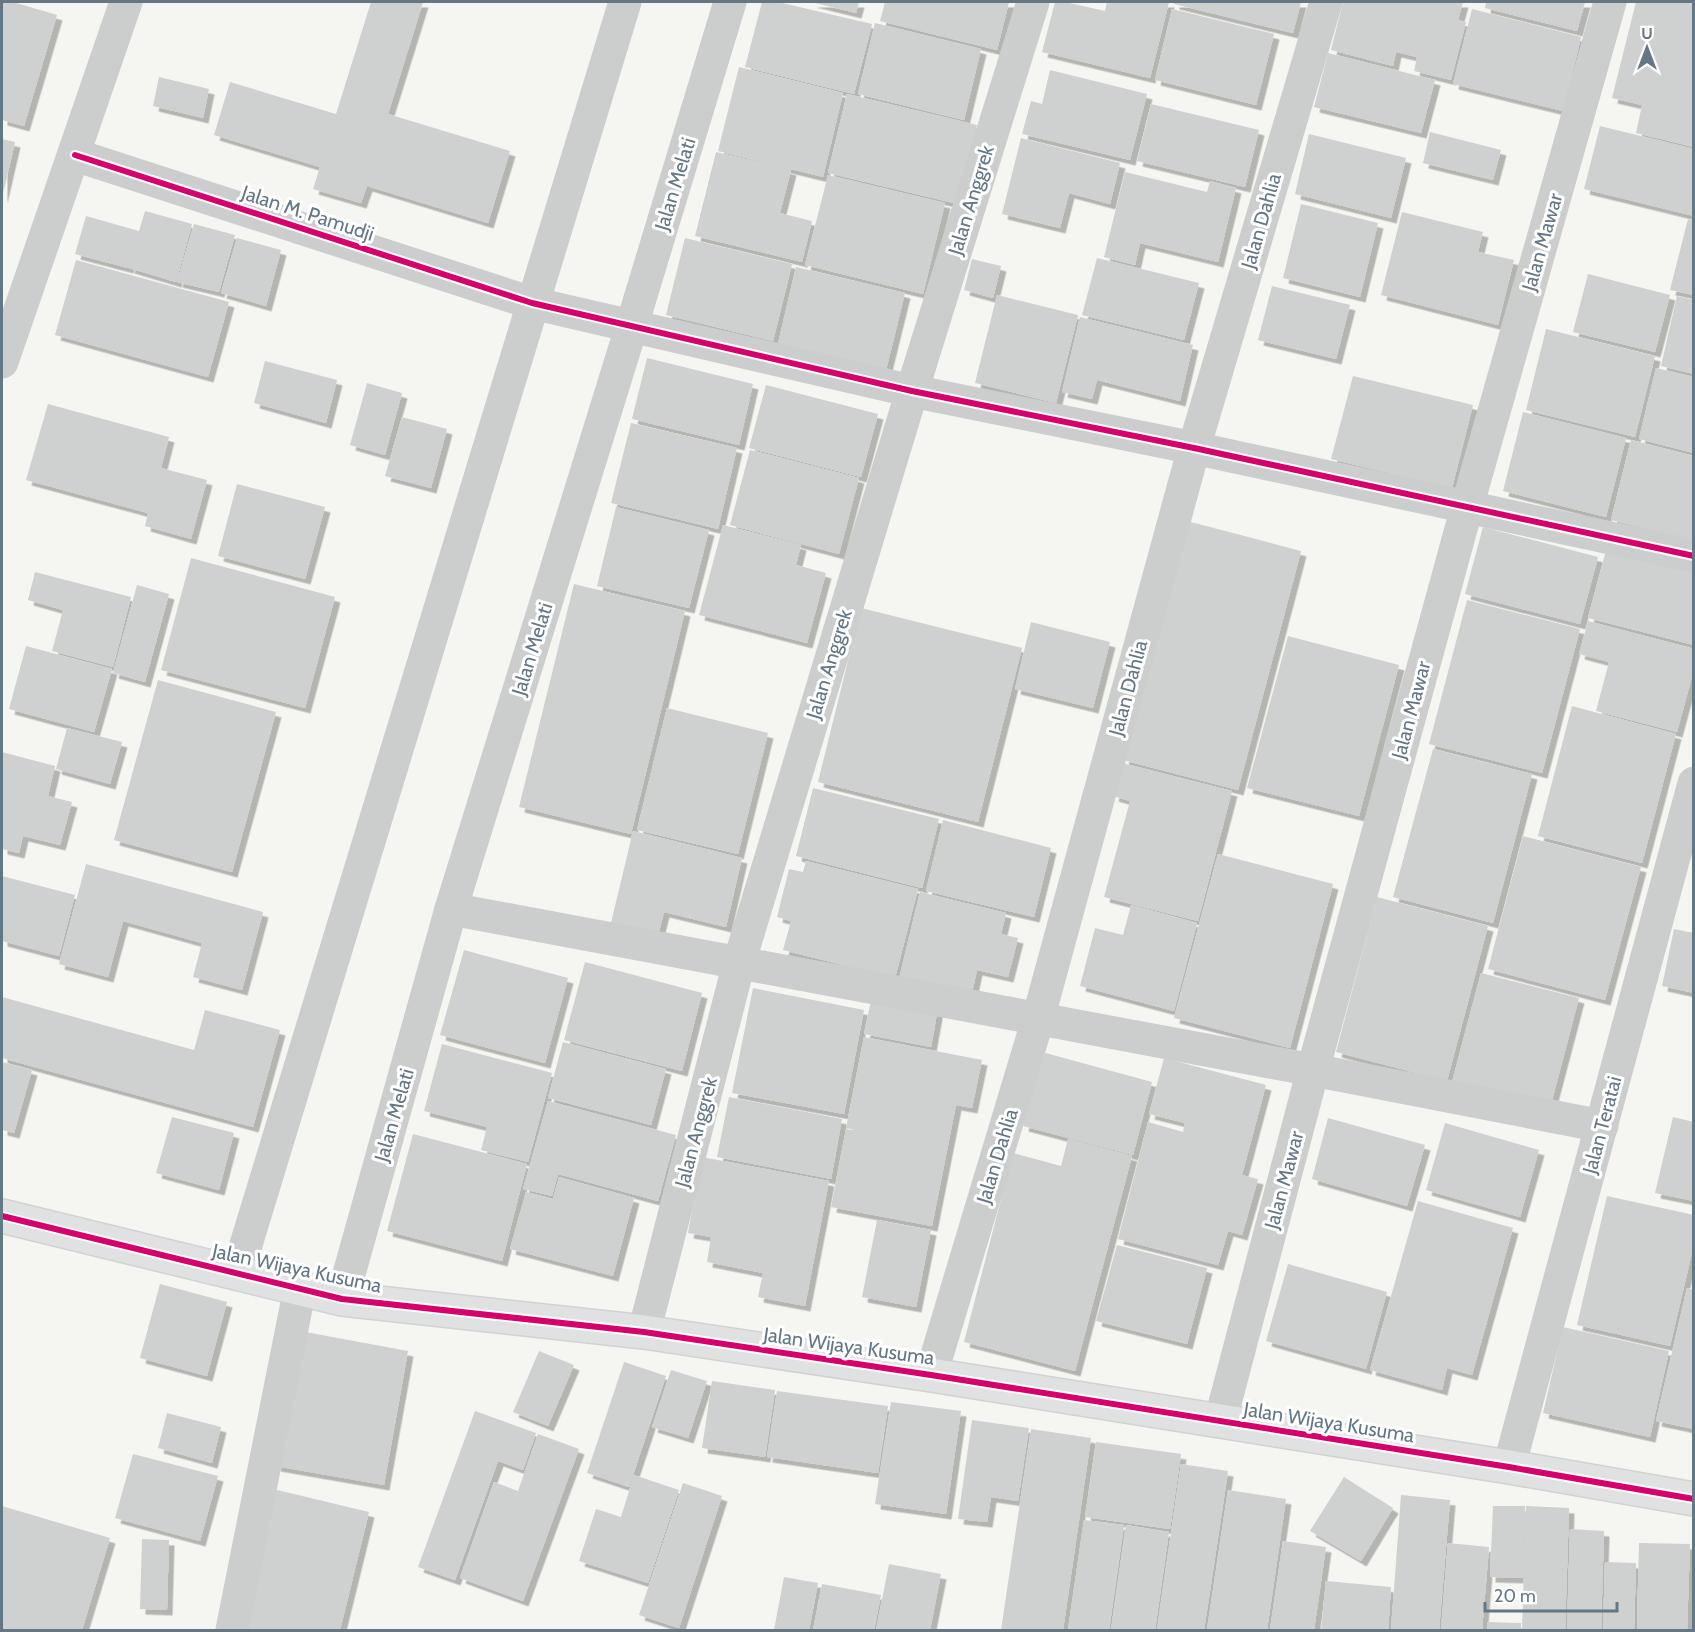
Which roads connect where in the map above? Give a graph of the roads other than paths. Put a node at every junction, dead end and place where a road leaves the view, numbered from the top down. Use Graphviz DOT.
graph roads {
  1 [pos="126,2"];
  2 [pos="625,2"];
  3 [pos="730,2"];
  4 [pos="1033,2"];
  5 [pos="1326,2"];
  6 [pos="1610,2"];
  7 [pos="75,155"];
  8 [pos="542,305"];
  9 [pos="623,324"];
  10 [pos="2,362"];
  11 [pos="912,391"];
  12 [pos="1194,447"];
  13 [pos="1467,507"];
  14 [pos="1694,556"];
  15 [pos="1694,783"];
  16 [pos="1685,847"];
  17 [pos="451,909"];
  18 [pos="740,963"];
  19 [pos="1038,1019"];
  20 [pos="1313,1070"];
  21 [pos="1602,1126"];
  22 [pos="2,1216"];
  23 [pos="237,1274"];
  24 [pos="300,1288"];
  25 [pos="342,1299"];
  26 [pos="644,1332"];
  27 [pos="931,1375"];
  28 [pos="1220,1422"];
  29 [pos="1509,1467"];
  30 [pos="1694,1499"];
  31 [pos="232,1630"];
  1 -- 7 [label="street"];
  2 -- 8 [label="street"];
  3 -- 9 [label="street, Jalan Melati"];
  4 -- 11 [label="street, Jalan Anggrek"];
  5 -- 12 [label="street, Jalan Dahlia"];
  6 -- 13 [label="street, Jalan Mawar"];
  7 -- 8 [label="street, Jalan M. Pamudji"];
  7 -- 10 [label="street"];
  8 -- 9 [label="street, Jalan M. Pamudji"];
  8 -- 23 [label="street"];
  9 -- 11 [label="street, Jalan M. Pamudji"];
  9 -- 17 [label="street, Jalan Melati"];
  11 -- 12 [label="street, Jalan M. Pamudji"];
  11 -- 18 [label="street, Jalan Anggrek"];
  12 -- 13 [label="street, Jalan M. Pamudji"];
  12 -- 19 [label="street, Jalan Dahlia"];
  13 -- 14 [label="street, Jalan M. Pamudji"];
  13 -- 20 [label="street, Jalan Mawar"];
  15 -- 16 [label="street, Jalan Teratai"];
  16 -- 21 [label="street, Jalan Teratai"];
  17 -- 18 [label="street"];
  17 -- 25 [label="street, Jalan Melati"];
  18 -- 19 [label="street"];
  18 -- 26 [label="street, Jalan Anggrek"];
  19 -- 20 [label="street"];
  19 -- 27 [label="street, Jalan Dahlia"];
  20 -- 21 [label="street"];
  20 -- 28 [label="street, Jalan Mawar"];
  21 -- 29 [label="street, Jalan Teratai"];
  22 -- 23 [label="street, Jalan Wijaya Kusuma"];
  23 -- 24 [label="street, Jalan Wijaya Kusuma"];
  24 -- 25 [label="street, Jalan Wijaya Kusuma"];
  24 -- 31 [label="street"];
  25 -- 26 [label="street, Jalan Wijaya Kusuma"];
  26 -- 27 [label="street, Jalan Wijaya Kusuma"];
  27 -- 28 [label="street, Jalan Wijaya Kusuma"];
  28 -- 29 [label="street, Jalan Wijaya Kusuma"];
  29 -- 30 [label="street, Jalan Wijaya Kusuma"];
}
